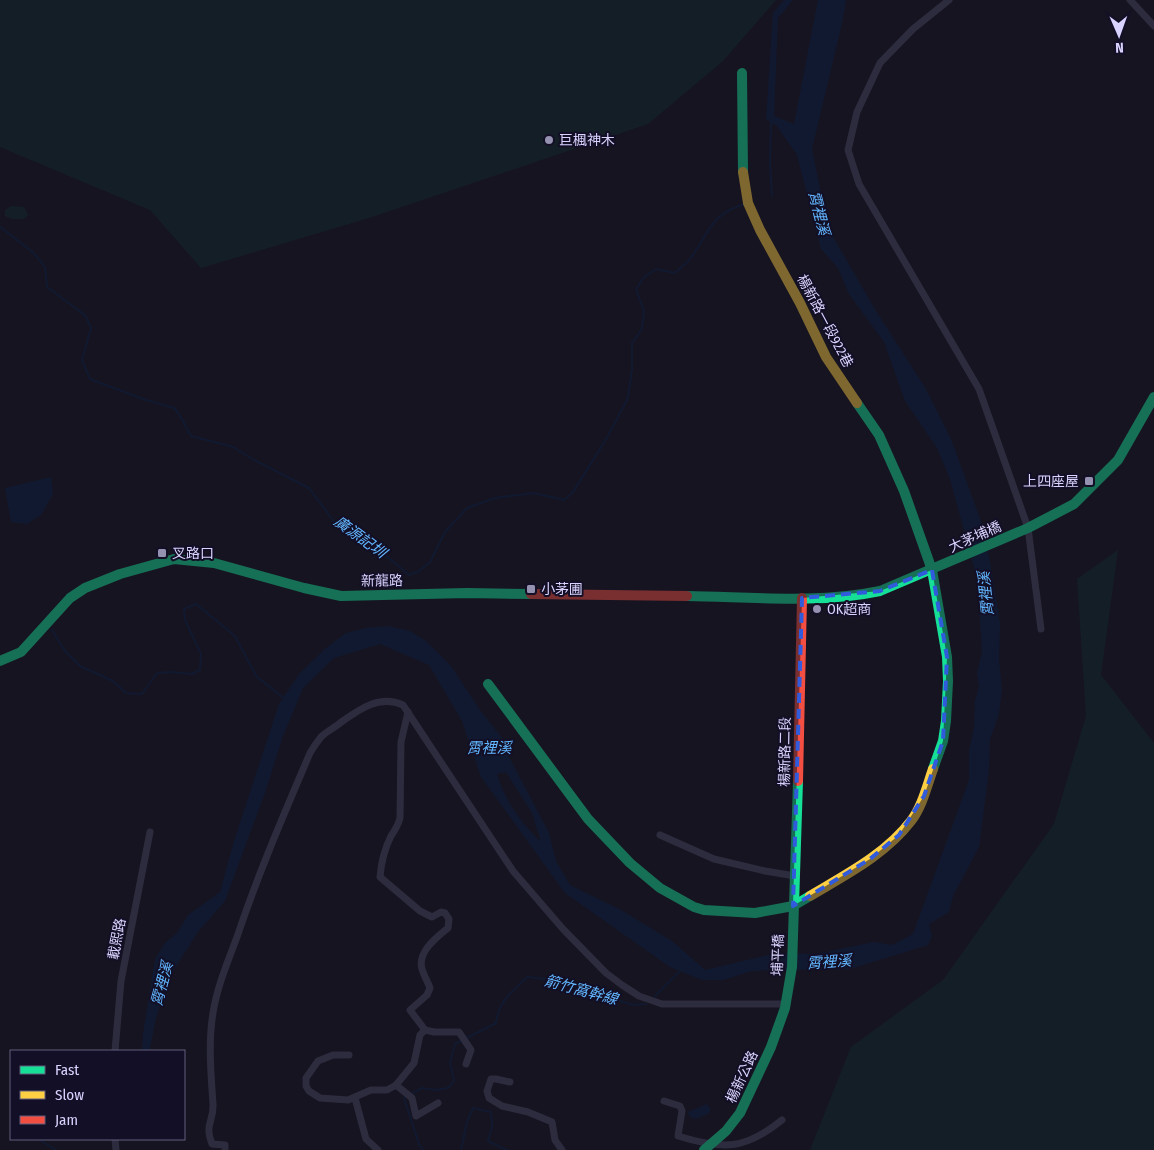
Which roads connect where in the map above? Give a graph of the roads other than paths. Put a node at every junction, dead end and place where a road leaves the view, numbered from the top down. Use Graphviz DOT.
graph roads {
  1 [pos="950,0"];
  2 [pos="1130,0"];
  3 [pos="1154,26"];
  4 [pos="742,73"];
  5 [pos="1154,397"];
  6 [pos="1028,528"];
  7 [pos="932,570"];
  8 [pos="802,598"];
  9 [pos="1041,629"];
  10 [pos="0,661"];
  11 [pos="488,684"];
  12 [pos="408,712"];
  13 [pos="150,832"];
  14 [pos="660,835"];
  15 [pos="794,876"];
  16 [pos="793,906"];
  17 [pos="787,1004"];
  18 [pos="425,1030"];
  19 [pos="115,1050"];
  20 [pos="349,1055"];
  21 [pos="466,1064"];
  22 [pos="510,1082"];
  23 [pos="396,1085"];
  24 [pos="355,1098"];
  25 [pos="664,1101"];
  26 [pos="438,1103"];
  27 [pos="782,1120"];
  28 [pos="708,1147"];
  29 [pos="225,1150"];
  30 [pos="378,1150"];
  31 [pos="562,1150"];
  1 -- 6 [label="street"];
  2 -- 3 [label="street"];
  4 -- 7 [label="street, 楊新路一段922巷"];
  5 -- 6 [label="street, 大茅埔橋"];
  6 -- 7 [label="street, 大茅埔橋"];
  6 -- 9 [label="street"];
  7 -- 8 [label="street, 大茅埔橋"];
  7 -- 16 [label="street, 楊新路一段922巷"];
  8 -- 10 [label="street, 新龍路"];
  8 -- 15 [label="street, 楊新路二段"];
  11 -- 16 [label="street, 楊新路一段922巷"];
  12 -- 17 [label="street"];
  12 -- 18 [label="street"];
  12 -- 29 [label="street"];
  13 -- 19 [label="street, 載熙路"];
  14 -- 15 [label="street"];
  15 -- 16 [label="street, 楊新路二段"];
  16 -- 17 [label="street, 埔平橋"];
  17 -- 28 [label="street, 楊新公路"];
  18 -- 21 [label="street"];
  18 -- 23 [label="street"];
  20 -- 24 [label="street"];
  22 -- 31 [label="street"];
  23 -- 24 [label="street"];
  23 -- 26 [label="street"];
  24 -- 30 [label="street"];
  25 -- 28 [label="street"];
  27 -- 28 [label="street"];
}
